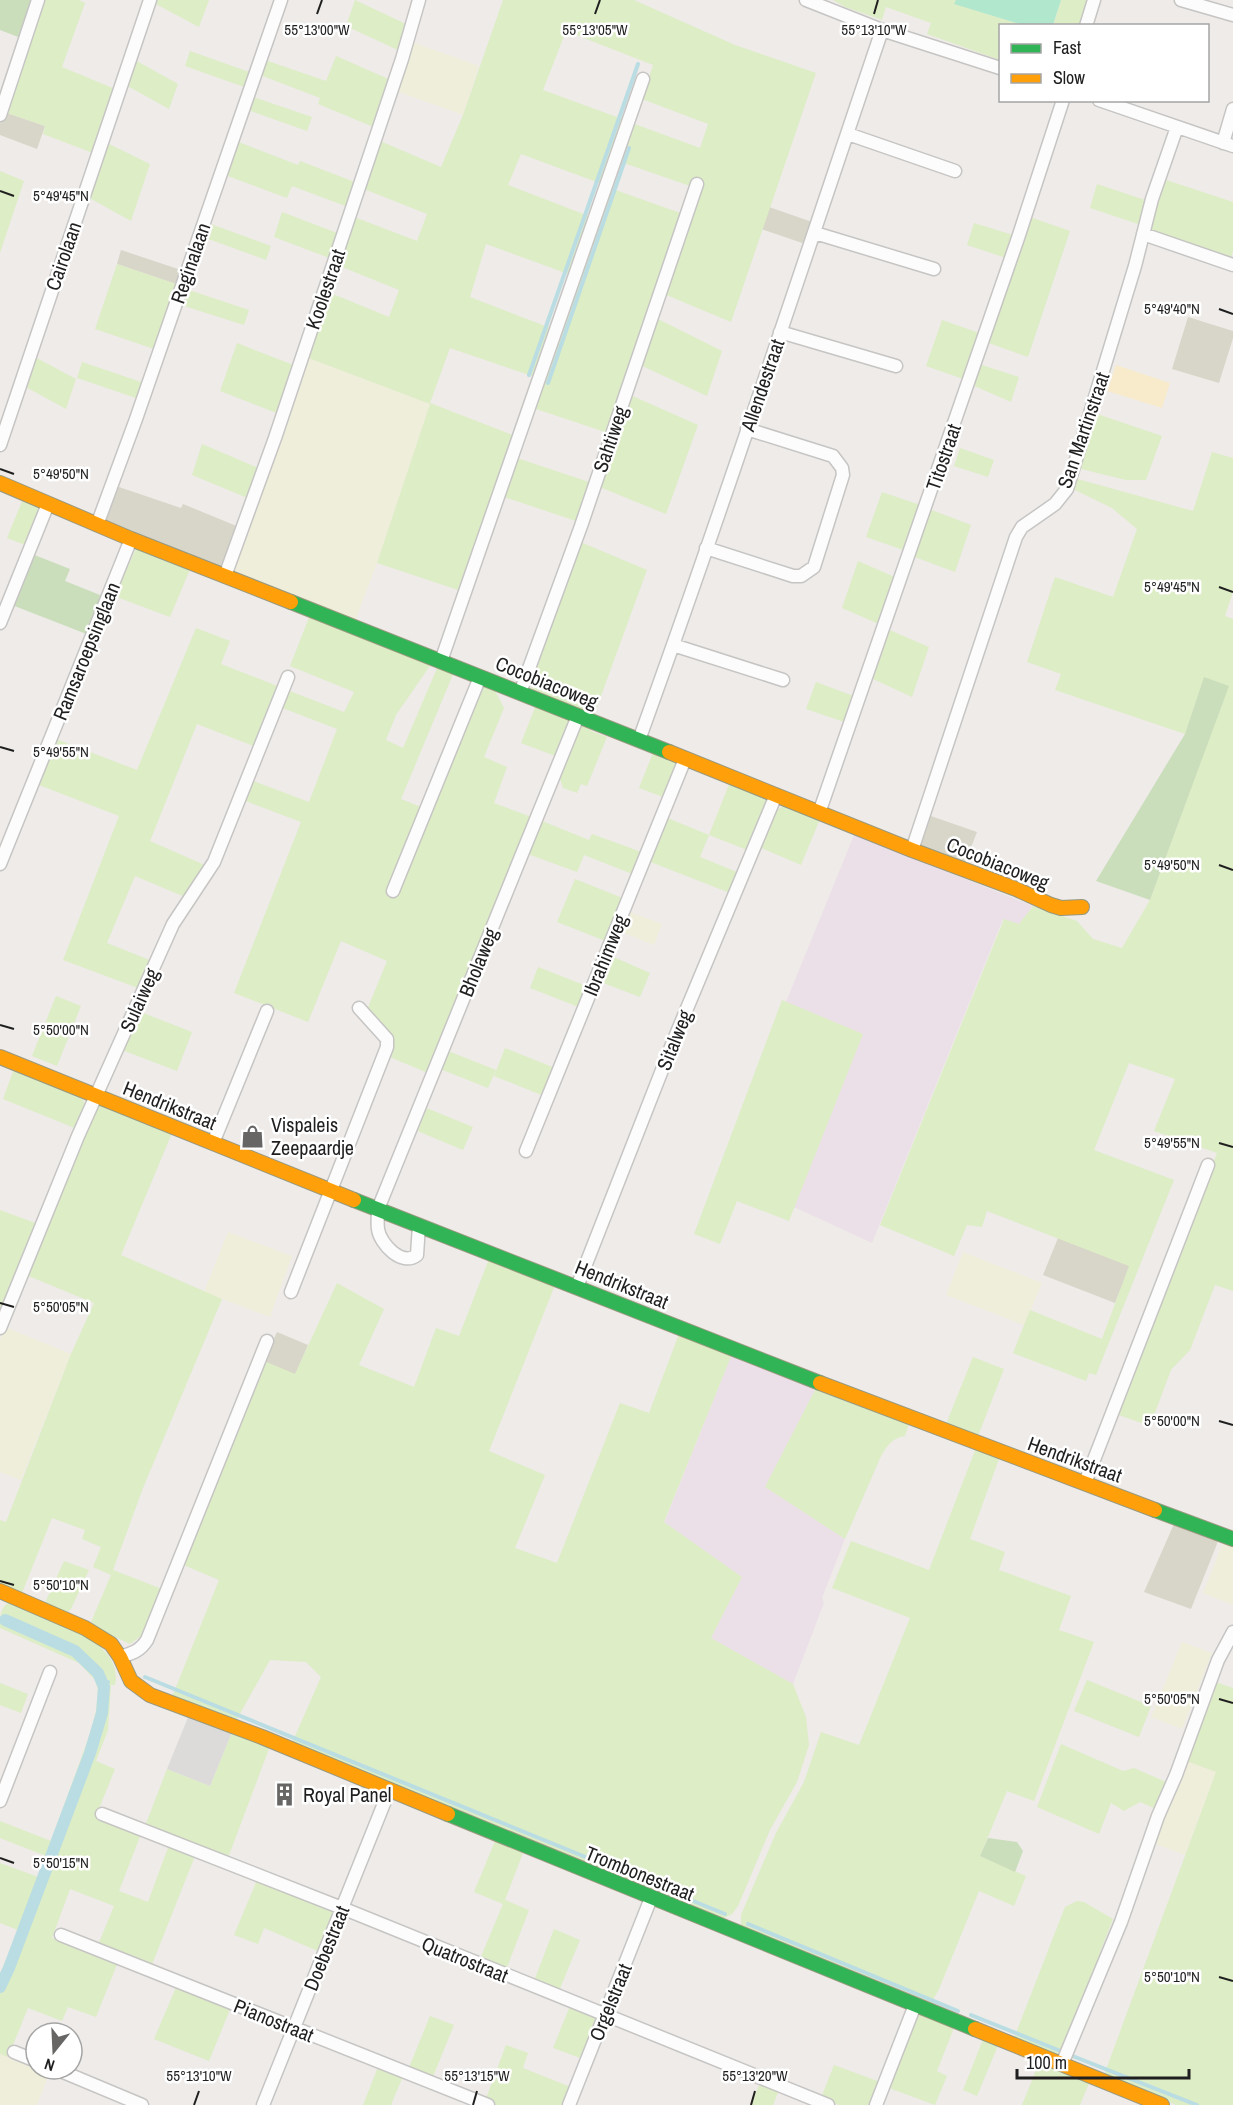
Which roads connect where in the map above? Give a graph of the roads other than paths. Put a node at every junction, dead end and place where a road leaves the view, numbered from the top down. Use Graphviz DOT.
graph roads {
  1 [pos="39,0"];
  2 [pos="150,0"];
  3 [pos="280,0"];
  4 [pos="419,0"];
  5 [pos="1094,0"];
  6 [pos="1181,0"];
  7 [pos="813,1"];
  8 [pos="1233,15"];
  9 [pos="1087,24"];
  10 [pos="882,30"];
  11 [pos="999,68"];
  12 [pos="643,80"];
  13 [pos="1062,102"];
  14 [pos="1105,102"];
  15 [pos="1233,110"];
  16 [pos="0,115"];
  17 [pos="1177,127"];
  18 [pos="848,135"];
  19 [pos="1228,144"];
  20 [pos="956,171"];
  21 [pos="697,184"];
  22 [pos="815,233"];
  23 [pos="1143,234"];
  24 [pos="1233,265"];
  25 [pos="933,269"];
  26 [pos="780,332"];
  27 [pos="896,366"];
  28 [pos="747,429"];
  29 [pos="0,445"];
  30 [pos="0,483"];
  31 [pos="48,504"];
  32 [pos="97,525"];
  33 [pos="131,539"];
  34 [pos="706,548"];
  35 [pos="225,576"];
  36 [pos="0,623"];
  37 [pos="673,645"];
  38 [pos="441,661"];
  39 [pos="480,677"];
  40 [pos="288,678"];
  41 [pos="783,680"];
  42 [pos="520,693"];
  43 [pos="578,716"];
  44 [pos="639,740"];
  45 [pos="685,759"];
  46 [pos="776,795"];
  47 [pos="819,813"];
  48 [pos="912,850"];
  49 [pos="0,864"];
  50 [pos="393,891"];
  51 [pos="1082,907"];
  52 [pos="359,1008"];
  53 [pos="267,1011"];
  54 [pos="0,1057"];
  55 [pos="96,1096"];
  56 [pos="213,1143"];
  57 [pos="526,1151"];
  58 [pos="1208,1165"];
  59 [pos="332,1191"];
  60 [pos="378,1209"];
  61 [pos="418,1225"];
  62 [pos="577,1287"];
  63 [pos="291,1292"];
  64 [pos="0,1328"];
  65 [pos="267,1341"];
  66 [pos="1085,1483"];
  67 [pos="1233,1539"];
  68 [pos="0,1592"];
  69 [pos="1233,1632"];
  70 [pos="120,1657"];
  71 [pos="50,1672"];
  72 [pos="389,1791"];
  73 [pos="0,1801"];
  74 [pos="102,1814"];
  75 [pos="651,1898"];
  76 [pos="342,1908"];
  77 [pos="61,1935"];
  78 [pos="915,2005"];
  79 [pos="604,2016"];
  80 [pos="294,2028"];
  81 [pos="14,2052"];
  82 [pos="24,2056"];
  83 [pos="1062,2064"];
  84 [pos="84,2081"];
  85 [pos="142,2105"];
  86 [pos="263,2105"];
  87 [pos="488,2105"];
  88 [pos="569,2105"];
  89 [pos="828,2105"];
  90 [pos="876,2105"];
  91 [pos="1161,2105"];
  1 -- 16 [label="street"];
  2 -- 29 [label="street, Cairolaan"];
  3 -- 32 [label="street, Reginalaan"];
  4 -- 35 [label="street, Koolestraat"];
  5 -- 9 [label="street"];
  6 -- 8 [label="street"];
  7 -- 10 [label="street"];
  10 -- 11 [label="street"];
  10 -- 18 [label="street, Allendestraat"];
  12 -- 38 [label="street"];
  13 -- 47 [label="street, Titostraat"];
  14 -- 17 [label="street"];
  15 -- 19 [label="street"];
  17 -- 19 [label="street"];
  17 -- 23 [label="street, San Martinstraat"];
  18 -- 20 [label="street"];
  18 -- 22 [label="street, Allendestraat"];
  21 -- 42 [label="street, Sahtiweg"];
  22 -- 25 [label="street"];
  22 -- 26 [label="street, Allendestraat"];
  23 -- 24 [label="street"];
  23 -- 48 [label="street, San Martinstraat"];
  26 -- 27 [label="street"];
  26 -- 28 [label="street, Allendestraat"];
  28 -- 34 [label="street, Allendestraat"];
  28 -- 34 [label="street"];
  30 -- 31 [label="street, Cocobiacoweg"];
  31 -- 32 [label="street, Cocobiacoweg"];
  31 -- 36 [label="street"];
  32 -- 33 [label="street, Cocobiacoweg"];
  33 -- 35 [label="street, Cocobiacoweg"];
  33 -- 49 [label="street, Ramsaroepsinglaan"];
  34 -- 37 [label="street, Allendestraat"];
  35 -- 38 [label="street, Cocobiacoweg"];
  37 -- 41 [label="street"];
  37 -- 44 [label="street, Allendestraat"];
  38 -- 39 [label="street, Cocobiacoweg"];
  39 -- 42 [label="street, Cocobiacoweg"];
  39 -- 50 [label="street"];
  40 -- 55 [label="street, Sulaiweg"];
  42 -- 43 [label="street, Cocobiacoweg"];
  43 -- 44 [label="street, Cocobiacoweg"];
  43 -- 60 [label="street, Bholaweg"];
  44 -- 45 [label="street, Cocobiacoweg"];
  45 -- 46 [label="street, Cocobiacoweg"];
  45 -- 57 [label="street, Ibrahimweg"];
  46 -- 47 [label="street, Cocobiacoweg"];
  46 -- 62 [label="street, Sitalweg"];
  47 -- 48 [label="street, Cocobiacoweg"];
  48 -- 51 [label="street, Cocobiacoweg"];
  52 -- 59 [label="street"];
  53 -- 56 [label="street"];
  54 -- 55 [label="street, Hendrikstraat"];
  55 -- 56 [label="street, Hendrikstraat"];
  55 -- 64 [label="street, Sulaiweg"];
  56 -- 59 [label="street, Hendrikstraat"];
  58 -- 66 [label="street"];
  59 -- 60 [label="street, Hendrikstraat"];
  59 -- 63 [label="street"];
  60 -- 61 [label="street, Hendrikstraat"];
  60 -- 61 [label="street"];
  61 -- 62 [label="street, Hendrikstraat"];
  62 -- 66 [label="street, Hendrikstraat"];
  65 -- 70 [label="street"];
  66 -- 67 [label="street, Hendrikstraat"];
  68 -- 70 [label="street, Trombonestraat"];
  69 -- 83 [label="street"];
  70 -- 72 [label="street, Trombonestraat"];
  71 -- 73 [label="street"];
  72 -- 75 [label="street, Trombonestraat"];
  72 -- 76 [label="street, Doebestraat"];
  74 -- 76 [label="street, Quatrostraat"];
  75 -- 78 [label="street, Trombonestraat"];
  75 -- 79 [label="street, Orgelstraat"];
  76 -- 79 [label="street, Quatrostraat"];
  76 -- 80 [label="street, Doebestraat"];
  77 -- 80 [label="street, Pianostraat"];
  78 -- 83 [label="street, Trombonestraat"];
  78 -- 90 [label="street"];
  79 -- 88 [label="street, Orgelstraat"];
  79 -- 89 [label="street, Quatrostraat"];
  80 -- 86 [label="street, Doebestraat"];
  80 -- 87 [label="street, Pianostraat"];
  81 -- 82 [label="street"];
  83 -- 91 [label="street, Trombonestraat"];
  84 -- 85 [label="street"];
}
